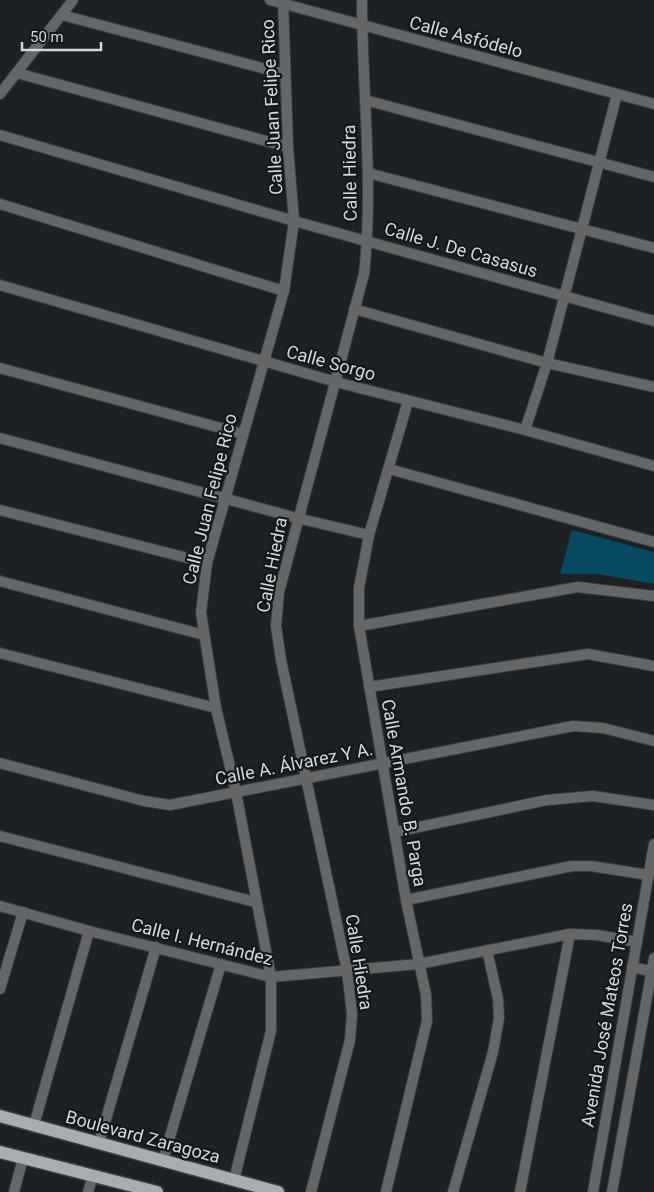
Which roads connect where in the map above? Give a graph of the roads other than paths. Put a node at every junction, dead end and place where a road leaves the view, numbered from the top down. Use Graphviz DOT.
graph roads {
  1 [pos="74,0"];
  2 [pos="270,0"];
  3 [pos="362,0"];
  4 [pos="283,2"];
  5 [pos="62,15"];
  6 [pos="362,25"];
  7 [pos="16,73"];
  8 [pos="285,74"];
  9 [pos="0,94"];
  10 [pos="617,94"];
  11 [pos="365,100"];
  12 [pos="654,104"];
  13 [pos="0,135"];
  14 [pos="288,147"];
  15 [pos="601,162"];
  16 [pos="368,174"];
  17 [pos="654,177"];
  18 [pos="0,204"];
  19 [pos="294,221"];
  20 [pos="583,229"];
  21 [pos="368,241"];
  22 [pos="654,248"];
  23 [pos="0,285"];
  24 [pos="284,291"];
  25 [pos="564,296"];
  26 [pos="354,310"];
  27 [pos="654,321"];
  28 [pos="264,361"];
  29 [pos="547,363"];
  30 [pos="0,368"];
  31 [pos="336,382"];
  32 [pos="654,387"];
  33 [pos="408,400"];
  34 [pos="526,430"];
  35 [pos="243,434"];
  36 [pos="0,438"];
  37 [pos="654,466"];
  38 [pos="389,469"];
  39 [pos="225,499"];
  40 [pos="0,510"];
  41 [pos="297,518"];
  42 [pos="369,535"];
  43 [pos="654,542"];
  44 [pos="208,563"];
  45 [pos="0,581"];
  46 [pos="654,596"];
  47 [pos="359,626"];
  48 [pos="204,635"];
  49 [pos="0,653"];
  50 [pos="654,666"];
  51 [pos="370,687"];
  52 [pos="216,708"];
  53 [pos="654,742"];
  54 [pos="382,762"];
  55 [pos="0,763"];
  56 [pos="306,778"];
  57 [pos="236,792"];
  58 [pos="654,805"];
  59 [pos="394,832"];
  60 [pos="0,836"];
  61 [pos="654,844"];
  62 [pos="648,876"];
  63 [pos="406,900"];
  64 [pos="255,902"];
  65 [pos="0,906"];
  66 [pos="23,912"];
  67 [pos="89,931"];
  68 [pos="570,934"];
  69 [pos="637,942"];
  70 [pos="156,947"];
  71 [pos="487,950"];
  72 [pos="654,958"];
  73 [pos="221,964"];
  74 [pos="419,964"];
  75 [pos="632,966"];
  76 [pos="347,971"];
  77 [pos="653,972"];
  78 [pos="271,977"];
  79 [pos="0,989"];
  80 [pos="0,1116"];
  81 [pos="34,1125"];
  82 [pos="99,1143"];
  83 [pos="0,1152"];
  84 [pos="23,1158"];
  85 [pos="163,1160"];
  86 [pos="93,1176"];
  87 [pos="234,1180"];
  88 [pos="14,1192"];
  89 [pos="88,1192"];
  90 [pos="157,1192"];
  91 [pos="278,1192"];
  92 [pos="311,1192"];
  93 [pos="386,1192"];
  94 [pos="453,1192"];
  95 [pos="520,1192"];
  96 [pos="593,1192"];
  97 [pos="612,1192"];
  1 -- 5 [label="street"];
  2 -- 4 [label="street, Calle Asfódelo"];
  3 -- 6 [label="street, Calle Hiedra"];
  4 -- 6 [label="street, Calle Asfódelo"];
  4 -- 8 [label="street, Calle Juan Felipe Rico"];
  5 -- 7 [label="street"];
  5 -- 8 [label="street"];
  6 -- 10 [label="street, Calle Asfódelo"];
  6 -- 11 [label="street, Calle Hiedra"];
  7 -- 9 [label="street"];
  7 -- 14 [label="street"];
  8 -- 14 [label="street, Calle Juan Felipe Rico"];
  10 -- 12 [label="street, Calle Asfódelo"];
  10 -- 15 [label="street"];
  11 -- 15 [label="street"];
  11 -- 16 [label="street, Calle Hiedra"];
  13 -- 19 [label="street, Calle J. De Casasus"];
  14 -- 19 [label="street, Calle Juan Felipe Rico"];
  15 -- 17 [label="street"];
  15 -- 20 [label="street"];
  16 -- 20 [label="street"];
  16 -- 21 [label="street, Calle Hiedra"];
  18 -- 24 [label="street"];
  19 -- 21 [label="street, Calle J. De Casasus"];
  19 -- 24 [label="street, Calle Juan Felipe Rico"];
  20 -- 22 [label="street"];
  20 -- 25 [label="street"];
  21 -- 25 [label="street, Calle J. De Casasus"];
  21 -- 26 [label="street, Calle Hiedra"];
  23 -- 28 [label="street, Calle Sorgo"];
  24 -- 28 [label="street, Calle Juan Felipe Rico"];
  25 -- 27 [label="street, Calle J. De Casasus"];
  25 -- 29 [label="street"];
  26 -- 29 [label="street"];
  26 -- 31 [label="street, Calle Hiedra"];
  28 -- 31 [label="street, Calle Sorgo"];
  28 -- 35 [label="street, Calle Juan Felipe Rico"];
  29 -- 32 [label="street"];
  29 -- 34 [label="street"];
  30 -- 35 [label="street"];
  31 -- 33 [label="street, Calle Sorgo"];
  31 -- 41 [label="street, Calle Hiedra"];
  33 -- 34 [label="street, Calle Sorgo"];
  33 -- 38 [label="street, Calle Armando B. Parga"];
  34 -- 37 [label="street, Calle Sorgo"];
  35 -- 39 [label="street, Calle Juan Felipe Rico"];
  36 -- 39 [label="street"];
  38 -- 42 [label="street, Calle Armando B. Parga"];
  38 -- 43 [label="street"];
  39 -- 41 [label="street"];
  39 -- 44 [label="street, Calle Juan Felipe Rico"];
  40 -- 44 [label="street"];
  41 -- 42 [label="street"];
  41 -- 56 [label="street, Calle Hiedra"];
  42 -- 47 [label="street, Calle Armando B. Parga"];
  44 -- 48 [label="street, Calle Juan Felipe Rico"];
  45 -- 48 [label="street"];
  46 -- 47 [label="street"];
  47 -- 51 [label="street, Calle Armando B. Parga"];
  48 -- 52 [label="street, Calle Juan Felipe Rico"];
  49 -- 52 [label="street"];
  50 -- 51 [label="street"];
  51 -- 54 [label="street, Calle Armando B. Parga"];
  52 -- 57 [label="street, Calle Juan Felipe Rico"];
  53 -- 54 [label="street, Calle A. Álvarez Y A."];
  54 -- 56 [label="street, Calle A. Álvarez Y A."];
  54 -- 59 [label="street, Calle Armando B. Parga"];
  55 -- 57 [label="street, Calle A. Álvarez Y A."];
  56 -- 57 [label="street, Calle A. Álvarez Y A."];
  56 -- 76 [label="street, Calle Hiedra"];
  57 -- 64 [label="street, Calle Juan Felipe Rico"];
  58 -- 59 [label="street"];
  59 -- 63 [label="street, Calle Armando B. Parga"];
  60 -- 64 [label="street"];
  61 -- 62 [label="street, Avenida José Mateos Torres"];
  62 -- 63 [label="street"];
  62 -- 69 [label="street, Avenida José Mateos Torres"];
  63 -- 74 [label="street, Calle Armando B. Parga"];
  64 -- 78 [label="street, Calle Juan Felipe Rico"];
  65 -- 66 [label="street, Calle I. Hernández"];
  66 -- 67 [label="street, Calle I. Hernández"];
  66 -- 79 [label="street"];
  67 -- 70 [label="street, Calle I. Hernández"];
  67 -- 81 [label="street"];
  68 -- 69 [label="street, Calle I. Hernández"];
  68 -- 71 [label="street, Calle I. Hernández"];
  68 -- 95 [label="street"];
  69 -- 75 [label="street, Avenida José Mateos Torres"];
  70 -- 73 [label="street, Calle I. Hernández"];
  70 -- 82 [label="street"];
  71 -- 74 [label="street, Calle I. Hernández"];
  71 -- 94 [label="street"];
  72 -- 77 [label="street, Avenida José Mateos Torres"];
  73 -- 78 [label="street, Calle I. Hernández"];
  73 -- 85 [label="street"];
  74 -- 76 [label="street, Calle I. Hernández"];
  74 -- 93 [label="street, Calle Armando B. Parga"];
  75 -- 77 [label="street"];
  75 -- 96 [label="street, Avenida José Mateos Torres"];
  76 -- 78 [label="street, Calle I. Hernández"];
  76 -- 92 [label="street, Calle Hiedra"];
  77 -- 97 [label="street, Avenida José Mateos Torres"];
  78 -- 87 [label="street, Calle Juan Felipe Rico"];
  80 -- 81 [label="main road, Boulevard Zaragoza"];
  81 -- 82 [label="main road, Boulevard Zaragoza"];
  82 -- 85 [label="main road, Boulevard Zaragoza"];
  83 -- 84 [label="main road"];
  84 -- 86 [label="main road"];
  84 -- 88 [label="street"];
  85 -- 87 [label="main road, Boulevard Zaragoza"];
  86 -- 89 [label="street"];
  86 -- 90 [label="main road"];
  87 -- 91 [label="main road, Boulevard Zaragoza"];
}
